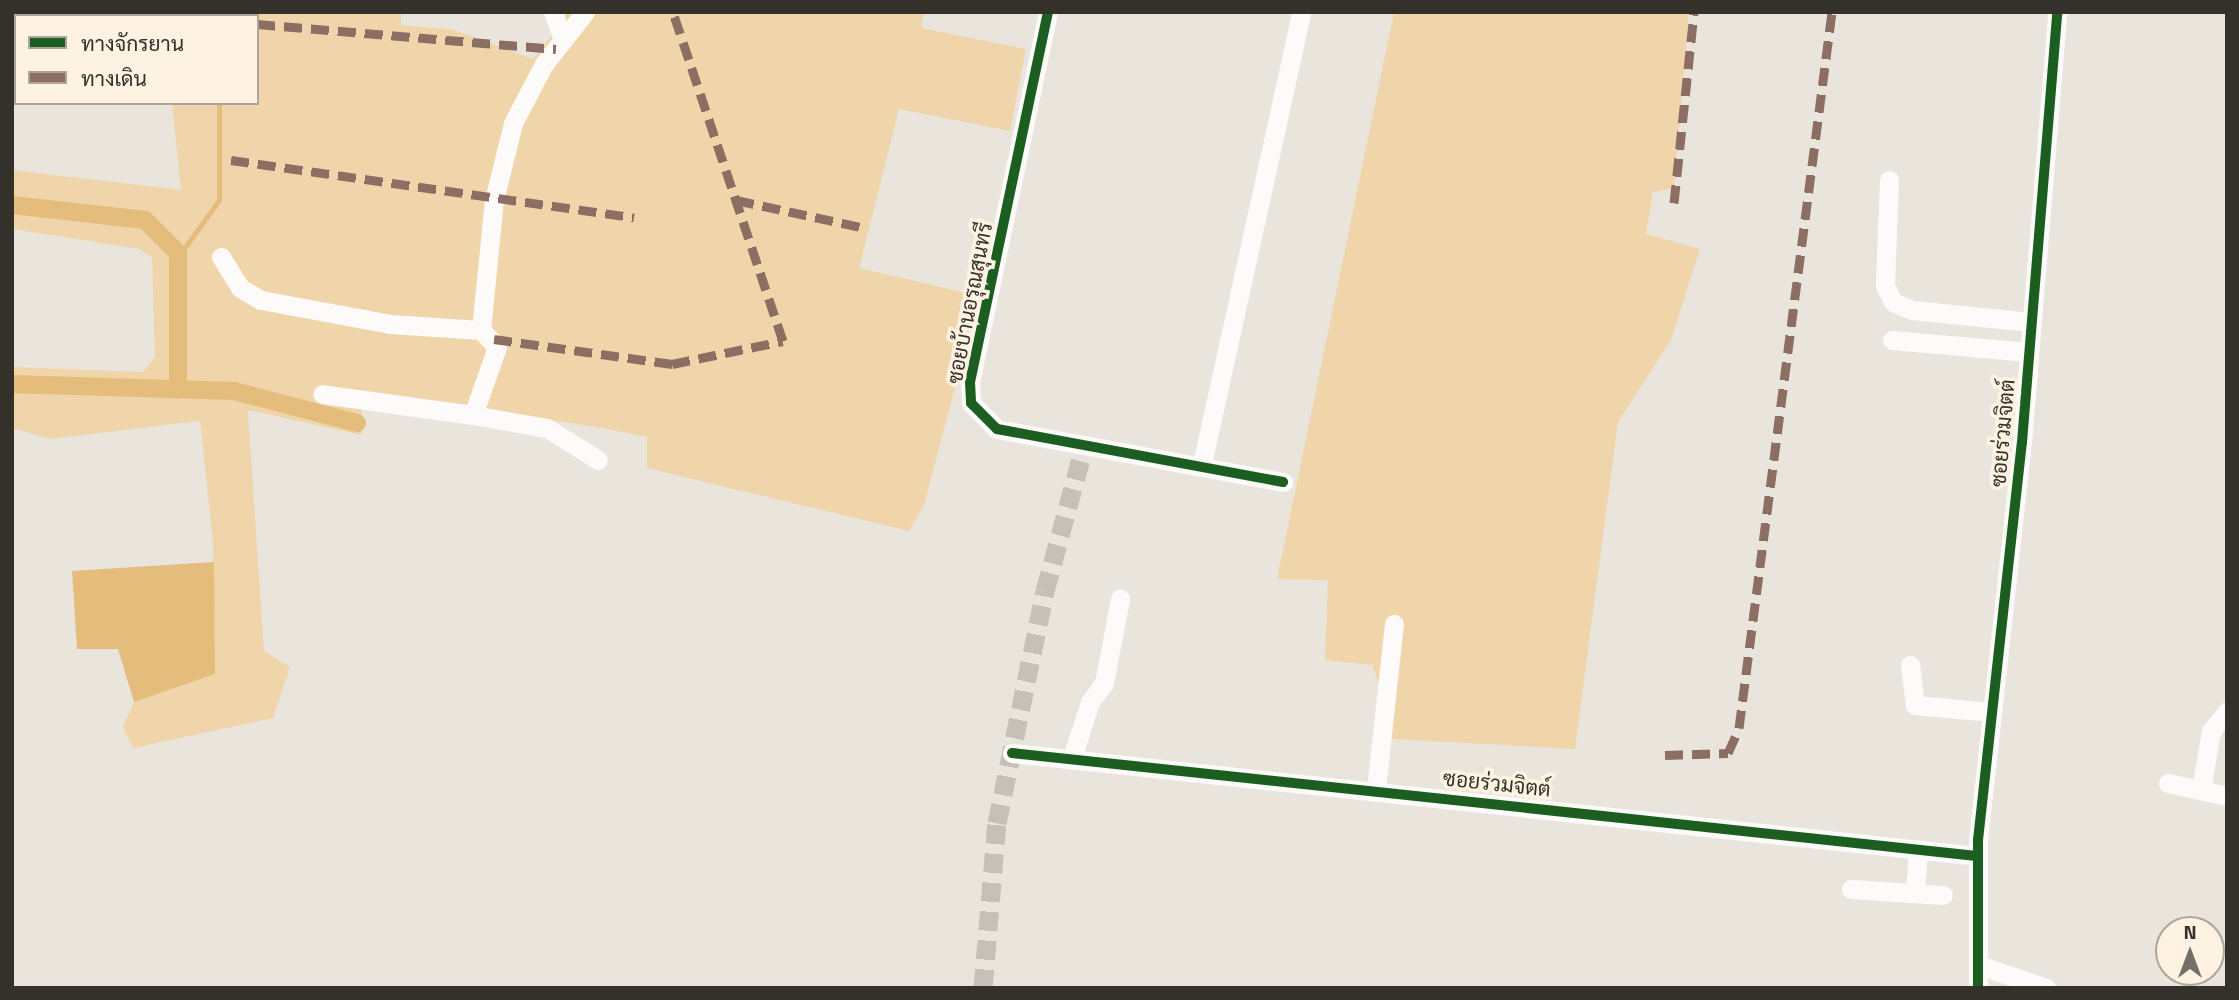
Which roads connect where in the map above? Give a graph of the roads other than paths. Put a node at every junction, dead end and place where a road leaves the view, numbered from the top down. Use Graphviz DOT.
graph roads {
  1 [pos="553,12"];
  2 [pos="585,12"];
  3 [pos="1048,12"];
  4 [pos="1301,12"];
  5 [pos="2057,12"];
  6 [pos="563,40"];
  7 [pos="1889,180"];
  8 [pos="221,257"];
  9 [pos="2030,322"];
  10 [pos="481,330"];
  11 [pos="1892,340"];
  12 [pos="2028,352"];
  13 [pos="322,394"];
  14 [pos="473,415"];
  15 [pos="598,460"];
  16 [pos="1202,464"];
  17 [pos="1283,482"];
  18 [pos="1120,599"];
  19 [pos="1394,624"];
  20 [pos="1910,665"];
  21 [pos="2227,711"];
  22 [pos="1992,712"];
  23 [pos="1012,753"];
  24 [pos="1072,758"];
  25 [pos="2168,783"];
  26 [pos="1376,789"];
  27 [pos="2201,790"];
  28 [pos="2227,796"];
  29 [pos="1918,849"];
  30 [pos="1978,856"];
  31 [pos="1852,889"];
  32 [pos="1915,893"];
  33 [pos="1943,895"];
  34 [pos="1979,965"];
  35 [pos="1978,988"];
  36 [pos="2046,988"];
  1 -- 6 [label="street"];
  2 -- 6 [label="street"];
  3 -- 16 [label="street, ซอยบ้านอรุณสุนทรี"];
  4 -- 16 [label="street"];
  5 -- 9 [label="street, ซอยร่วมจิตต์"];
  6 -- 10 [label="street"];
  7 -- 9 [label="street"];
  8 -- 10 [label="street"];
  9 -- 12 [label="street, ซอยร่วมจิตต์"];
  10 -- 14 [label="street"];
  11 -- 12 [label="street"];
  12 -- 22 [label="street, ซอยร่วมจิตต์"];
  13 -- 14 [label="street"];
  14 -- 15 [label="street"];
  16 -- 17 [label="street, ซอยบ้านอรุณสุนทรี"];
  18 -- 24 [label="street"];
  19 -- 26 [label="street"];
  20 -- 22 [label="street"];
  21 -- 27 [label="street"];
  22 -- 30 [label="street, ซอยร่วมจิตต์"];
  23 -- 24 [label="street, ซอยร่วมจิตต์"];
  24 -- 26 [label="street, ซอยร่วมจิตต์"];
  25 -- 27 [label="street"];
  26 -- 29 [label="street, ซอยร่วมจิตต์"];
  27 -- 28 [label="street"];
  29 -- 30 [label="street, ซอยร่วมจิตต์"];
  29 -- 32 [label="street"];
  30 -- 34 [label="street, ซอยร่วมจิตต์"];
  31 -- 32 [label="street"];
  32 -- 33 [label="street"];
  34 -- 35 [label="street, ซอยร่วมจิตต์"];
  34 -- 36 [label="street"];
}
